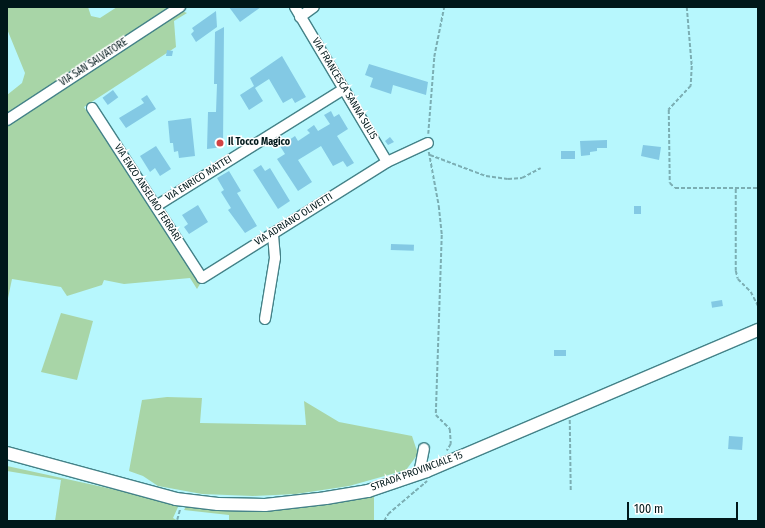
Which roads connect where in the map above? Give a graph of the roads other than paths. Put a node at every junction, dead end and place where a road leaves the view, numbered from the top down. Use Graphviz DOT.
graph roads {
  1 [pos="294,7"];
  2 [pos="314,7"];
  3 [pos="177,8"];
  4 [pos="300,17"];
  5 [pos="344,89"];
  6 [pos="92,108"];
  7 [pos="7,120"];
  8 [pos="428,143"];
  9 [pos="387,162"];
  10 [pos="156,206"];
  11 [pos="273,233"];
  12 [pos="202,278"];
  13 [pos="265,319"];
  14 [pos="758,330"];
  15 [pos="424,448"];
  16 [pos="7,453"];
  17 [pos="7,459"];
  18 [pos="56,468"];
  19 [pos="423,472"];
  1 -- 4 [label="street, VIA FRANCESCA SANNA SULIS"];
  2 -- 4 [label="street"];
  3 -- 7 [label="street, VIA SAN SALVATORE"];
  4 -- 5 [label="street, VIA FRANCESCA SANNA SULIS"];
  5 -- 9 [label="street, VIA FRANCESCA SANNA SULIS"];
  5 -- 10 [label="street, VIA ENRICO MATTEI"];
  6 -- 10 [label="street, VIA ENZO ANSELMO FERRARI"];
  8 -- 9 [label="street, VIA ADRIANO OLIVETTI"];
  9 -- 11 [label="street, VIA ADRIANO OLIVETTI"];
  10 -- 12 [label="street, VIA ENZO ANSELMO FERRARI"];
  11 -- 12 [label="street, VIA ADRIANO OLIVETTI"];
  11 -- 13 [label="street"];
  14 -- 19 [label="main road, STRADA PROVINCIALE 15"];
  15 -- 19 [label="street"];
  16 -- 18 [label="main road, STRADA PROVINCIALE 15"];
  17 -- 18 [label="main road, STRADA PROVINCIALE 15"];
  18 -- 19 [label="main road, STRADA PROVINCIALE 15"];
}
